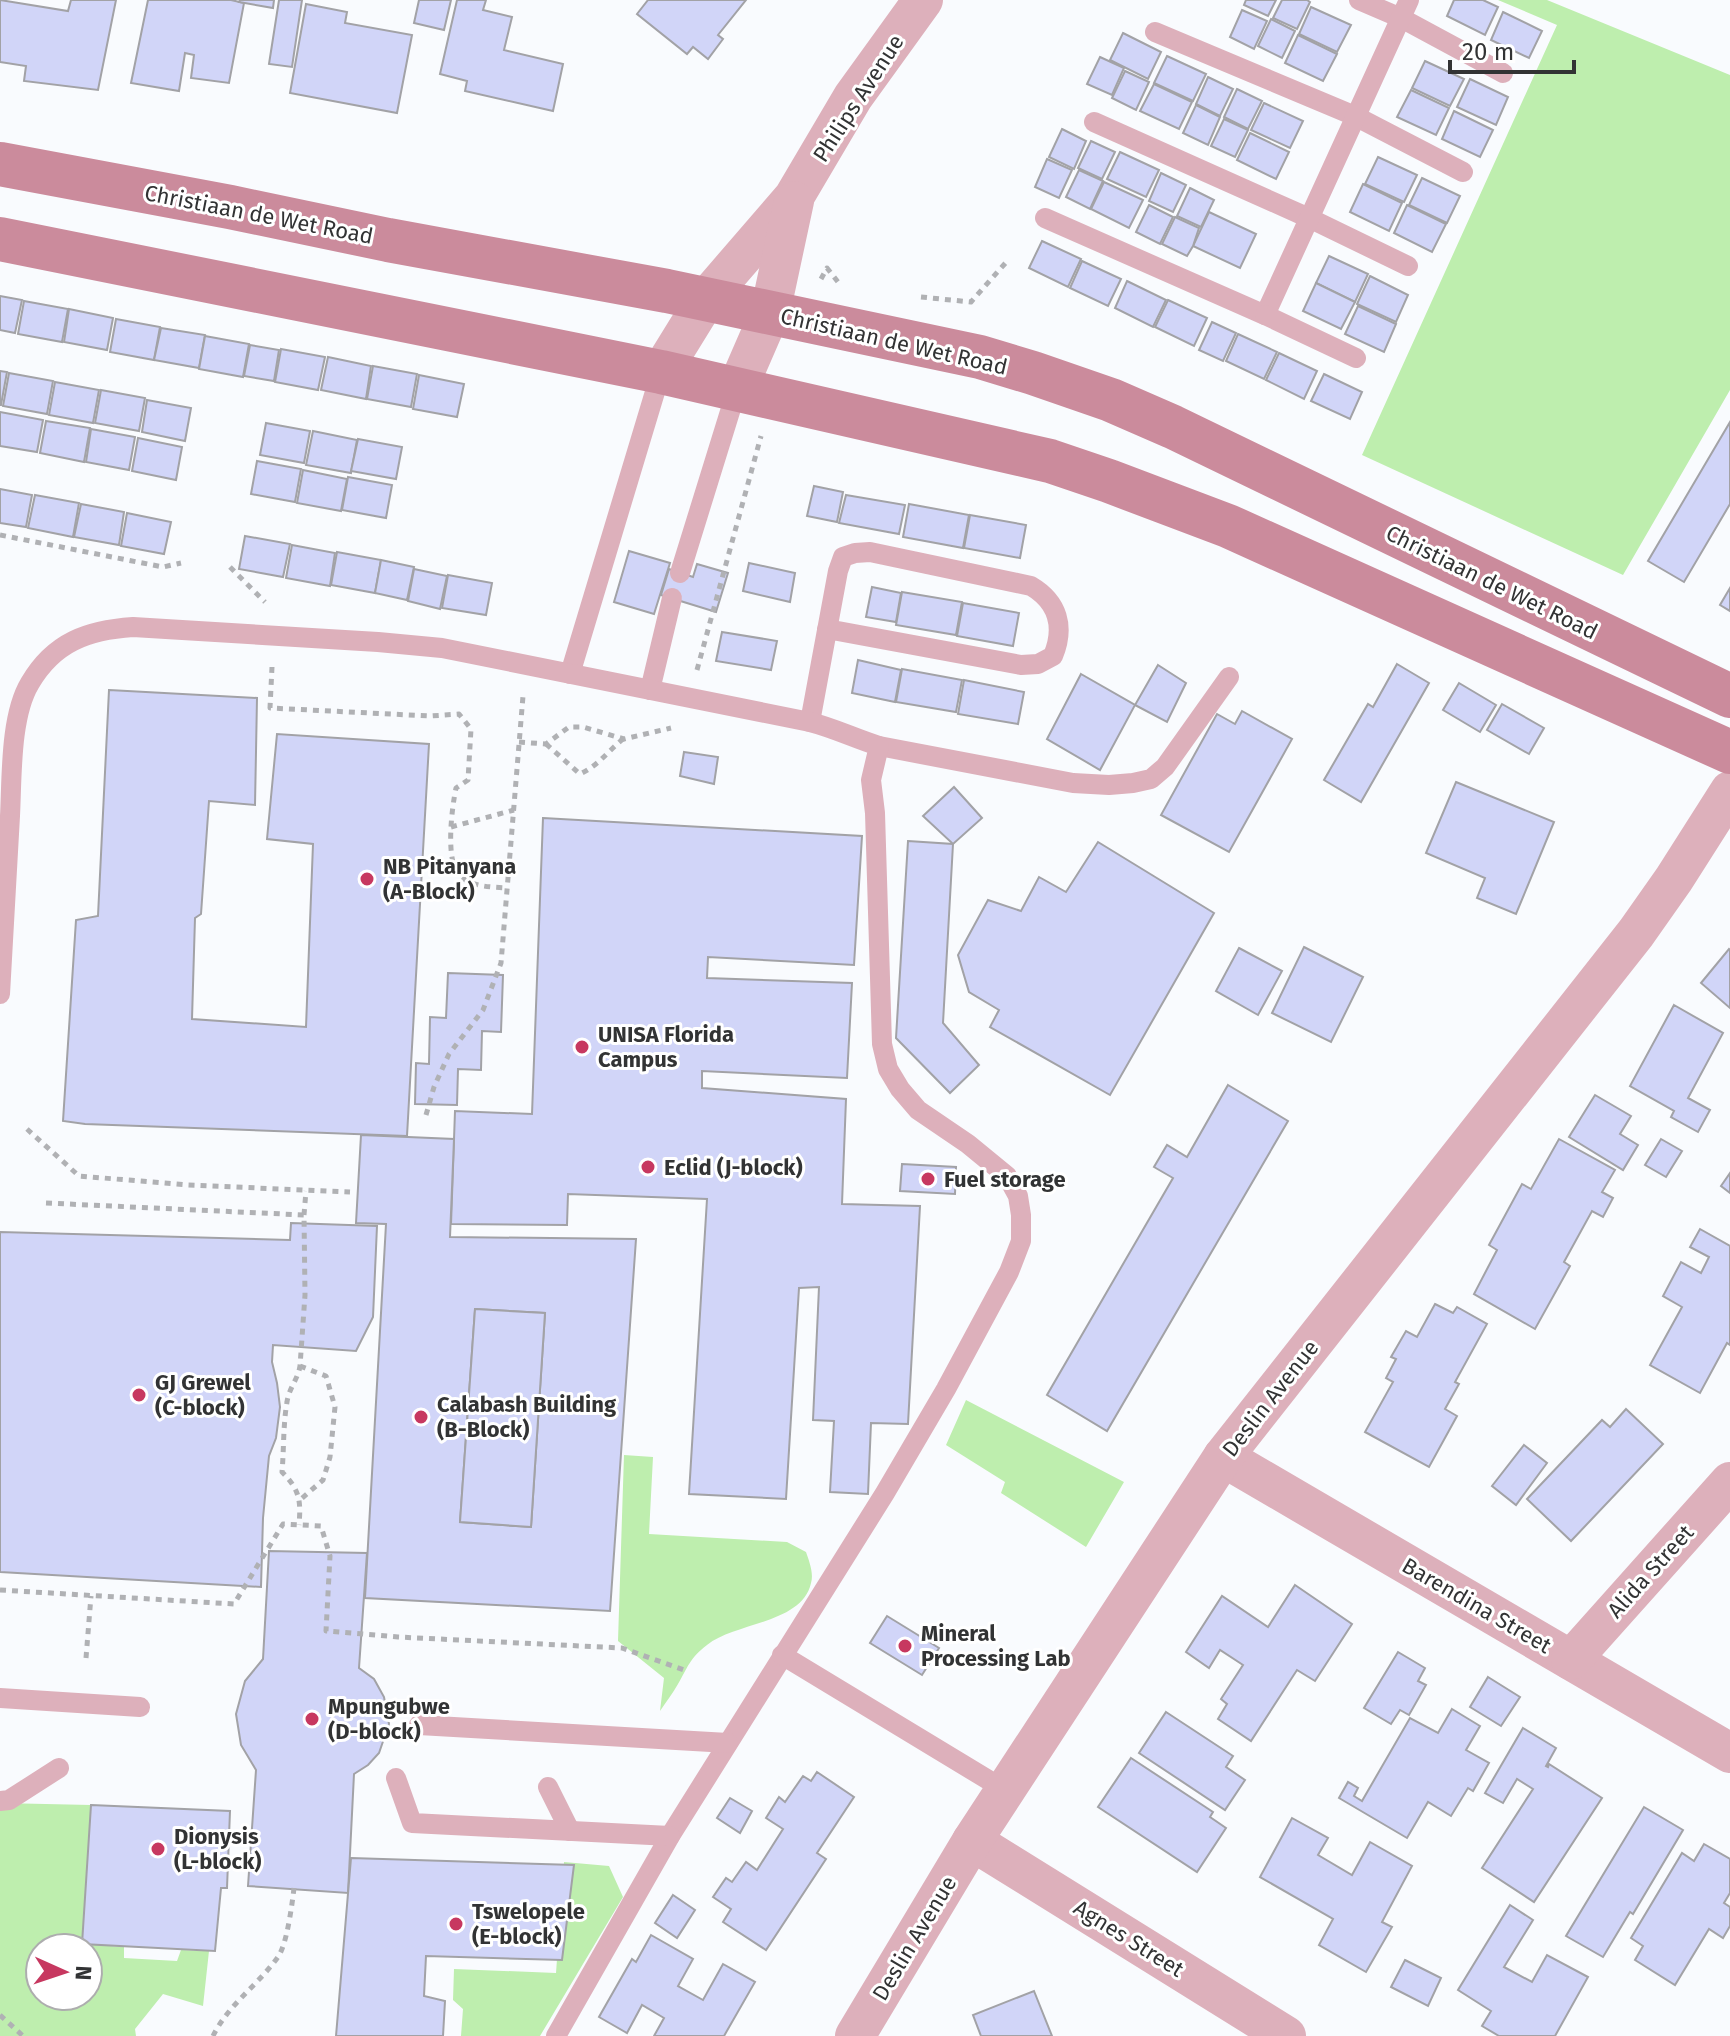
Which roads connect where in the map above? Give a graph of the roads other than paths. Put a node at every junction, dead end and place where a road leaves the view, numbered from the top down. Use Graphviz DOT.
graph roads {
  1 [pos="923,0"];
  2 [pos="1359,0"];
  3 [pos="1405,9"];
  4 [pos="1155,32"];
  5 [pos="1503,73"];
  6 [pos="1355,116"];
  7 [pos="1094,122"];
  8 [pos="0,164"];
  9 [pos="1463,172"];
  10 [pos="794,197"];
  11 [pos="1045,218"];
  12 [pos="1309,218"];
  13 [pos="0,239"];
  14 [pos="1408,266"];
  15 [pos="706,299"];
  16 [pos="1265,315"];
  17 [pos="785,316"];
  18 [pos="1356,358"];
  19 [pos="661,372"];
  20 [pos="754,393"];
  21 [pos="680,573"];
  22 [pos="672,598"];
  23 [pos="827,629"];
  24 [pos="570,674"];
  25 [pos="1229,677"];
  26 [pos="650,690"];
  27 [pos="1730,696"];
  28 [pos="810,722"];
  29 [pos="879,746"];
  30 [pos="1730,752"];
  31 [pos="1730,791"];
  32 [pos="0,994"];
  33 [pos="1223,1457"];
  34 [pos="1730,1482"];
  35 [pos="782,1655"];
  36 [pos="1571,1660"];
  37 [pos="0,1698"];
  38 [pos="140,1707"];
  39 [pos="419,1725"];
  40 [pos="728,1743"];
  41 [pos="1730,1753"];
  42 [pos="59,1768"];
  43 [pos="396,1778"];
  44 [pos="548,1787"];
  45 [pos="1005,1790"];
  46 [pos="0,1801"];
  47 [pos="570,1831"];
  48 [pos="670,1836"];
  49 [pos="972,1841"];
  50 [pos="556,2036"];
  51 [pos="855,2036"];
  52 [pos="1286,2036"];
  1 -- 10 [label="street, Philips Avenue"];
  2 -- 3 [label="lane"];
  3 -- 5 [label="lane"];
  3 -- 6 [label="lane"];
  4 -- 6 [label="lane"];
  6 -- 9 [label="lane"];
  6 -- 12 [label="lane"];
  7 -- 12 [label="lane"];
  8 -- 15 [label="main road, Christiaan de Wet Road"];
  10 -- 15 [label="street, Philips Avenue"];
  10 -- 17 [label="street, Philips Avenue"];
  11 -- 16 [label="lane"];
  12 -- 14 [label="lane"];
  12 -- 16 [label="lane"];
  13 -- 19 [label="main road"];
  15 -- 17 [label="main road, Christiaan de Wet Road"];
  15 -- 19 [label="street, Philips Avenue"];
  16 -- 18 [label="lane"];
  17 -- 20 [label="street, Philips Avenue"];
  17 -- 27 [label="main road, Christiaan de Wet Road"];
  19 -- 20 [label="main road"];
  19 -- 24 [label="lane"];
  20 -- 21 [label="lane"];
  20 -- 30 [label="main road"];
  22 -- 26 [label="lane"];
  23 -- 23 [label="lane"];
  23 -- 28 [label="lane"];
  24 -- 26 [label="lane"];
  24 -- 32 [label="lane"];
  25 -- 29 [label="lane"];
  26 -- 28 [label="lane"];
  28 -- 29 [label="lane"];
  29 -- 35 [label="lane"];
  31 -- 33 [label="street, Deslin Avenue"];
  33 -- 36 [label="street, Barendina Street"];
  33 -- 45 [label="street, Deslin Avenue"];
  34 -- 36 [label="street, Alida Street"];
  35 -- 40 [label="lane"];
  35 -- 45 [label="lane"];
  36 -- 41 [label="street, Barendina Street"];
  37 -- 38 [label="lane"];
  39 -- 40 [label="lane"];
  40 -- 48 [label="lane"];
  42 -- 46 [label="lane"];
  43 -- 47 [label="lane"];
  44 -- 47 [label="lane"];
  45 -- 49 [label="street, Deslin Avenue"];
  47 -- 48 [label="lane"];
  48 -- 50 [label="lane"];
  49 -- 51 [label="street, Deslin Avenue"];
  49 -- 52 [label="street, Agnes Street"];
}
